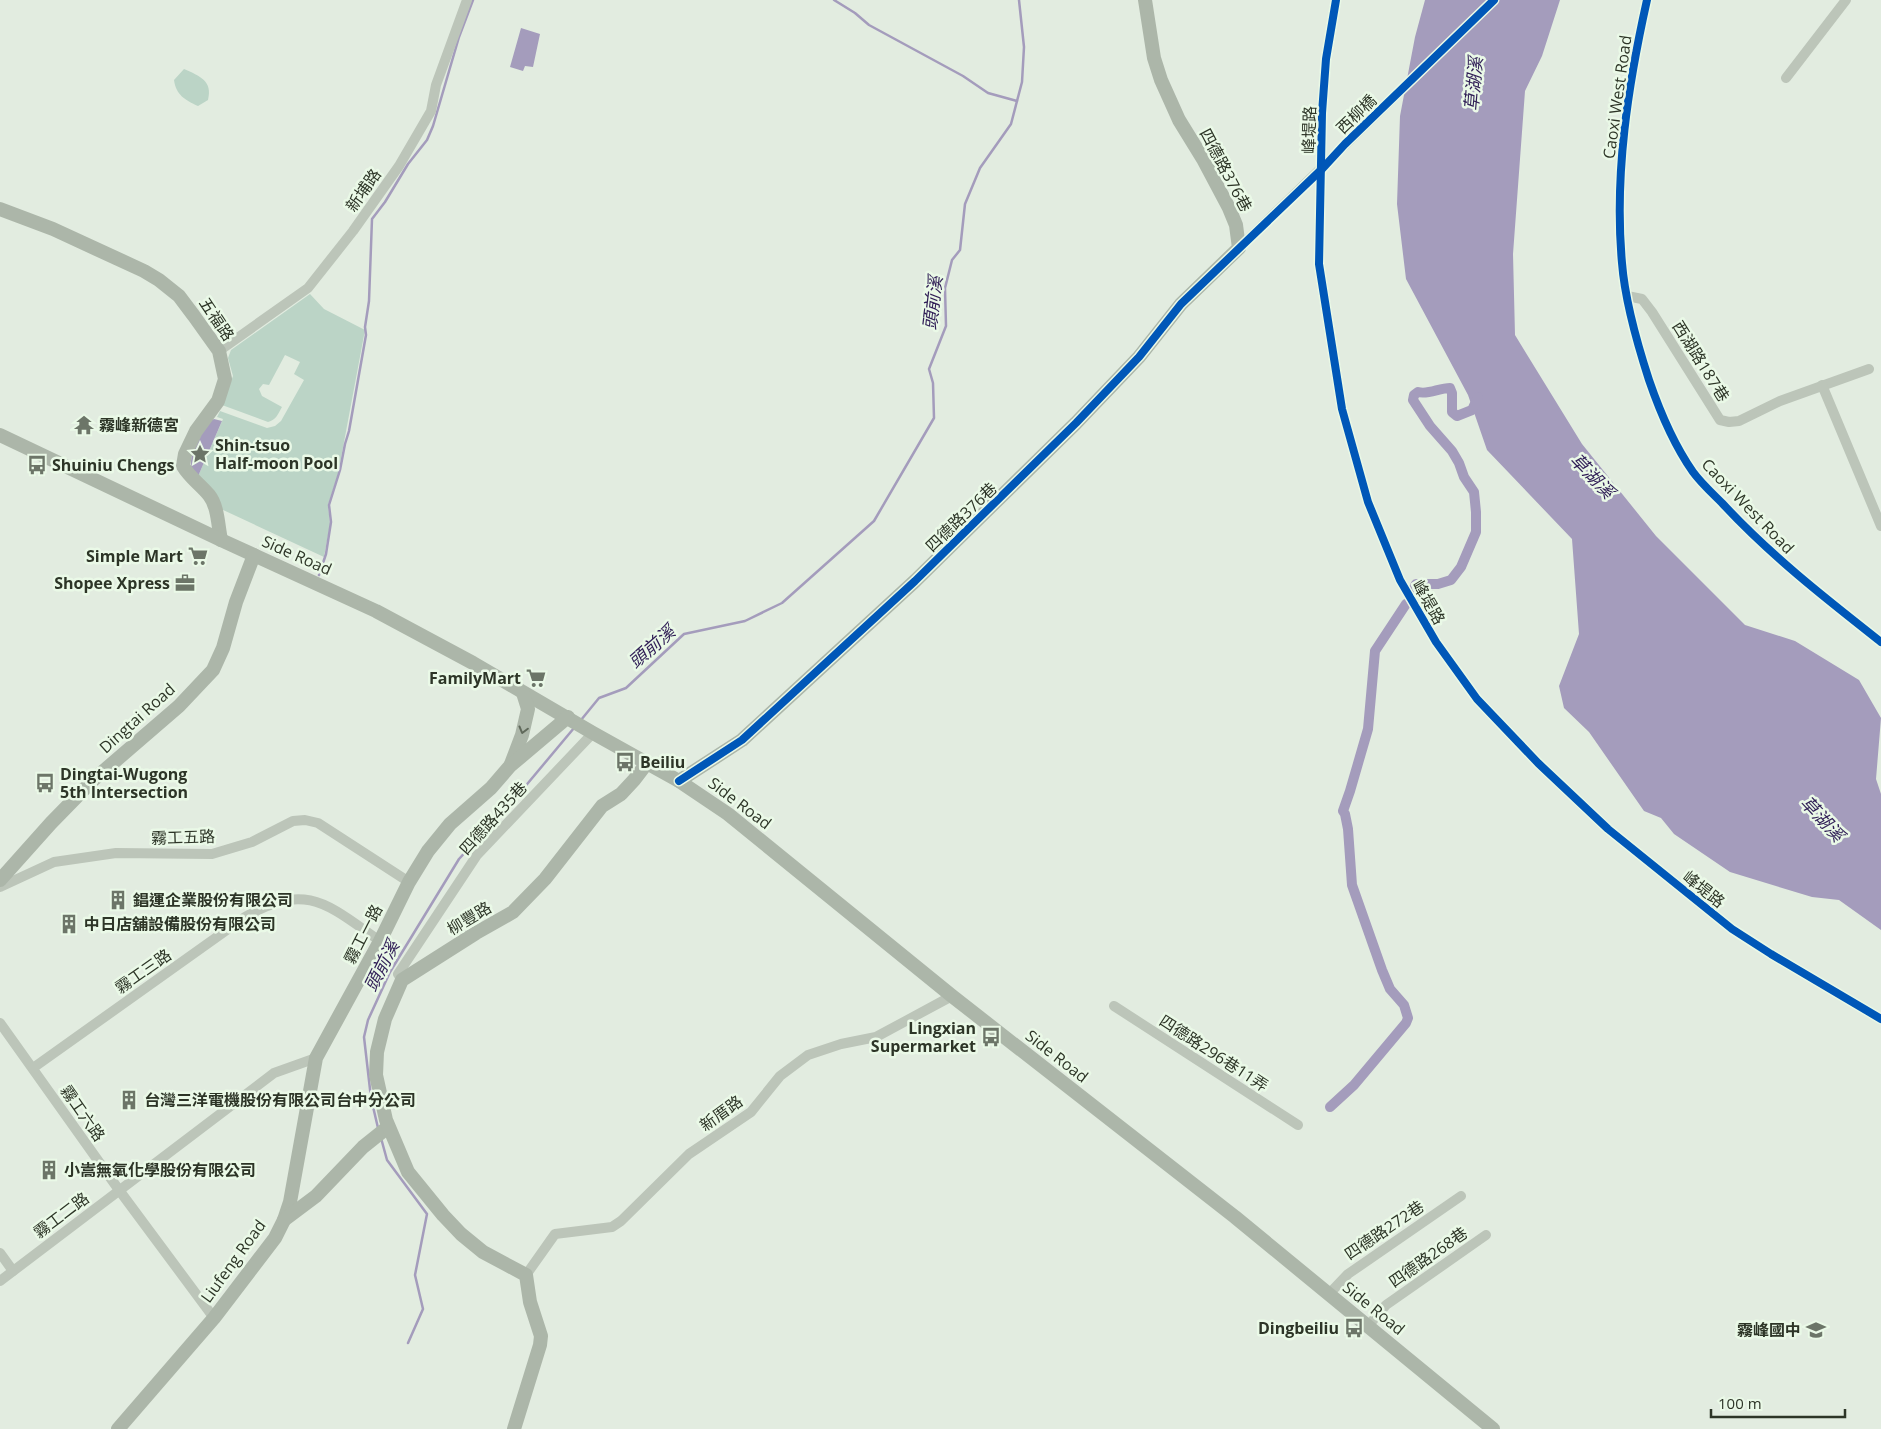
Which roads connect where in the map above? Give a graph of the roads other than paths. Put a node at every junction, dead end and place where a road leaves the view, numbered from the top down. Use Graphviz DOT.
graph roads {
  1 [pos="467,0"];
  2 [pos="1144,0"];
  3 [pos="1336,0"];
  4 [pos="1494,0"];
  5 [pos="1647,0"];
  6 [pos="1846,0"];
  7 [pos="1786,78"];
  8 [pos="1322,169"];
  9 [pos="0,209"];
  10 [pos="1239,248"];
  11 [pos="1627,296"];
  12 [pos="219,351"];
  13 [pos="1869,369"];
  14 [pos="1822,385"];
  15 [pos="0,435"];
  16 [pos="1881,526"];
  17 [pos="221,540"];
  18 [pos="254,555"];
  19 [pos="1881,630"];
  20 [pos="1871,634"];
  21 [pos="1881,642"];
  22 [pos="523,693"];
  23 [pos="570,719"];
  24 [pos="589,731"];
  25 [pos="647,764"];
  26 [pos="510,766"];
  27 [pos="679,781"];
  28 [pos="0,880"];
  29 [pos="409,882"];
  30 [pos="0,887"];
  31 [pos="380,941"];
  32 [pos="402,980"];
  33 [pos="952,996"];
  34 [pos="1114,1006"];
  35 [pos="1881,1019"];
  36 [pos="0,1023"];
  37 [pos="316,1058"];
  38 [pos="32,1068"];
  39 [pos="1298,1125"];
  40 [pos="388,1127"];
  41 [pos="119,1190"];
  42 [pos="1461,1196"];
  43 [pos="284,1220"];
  44 [pos="1486,1235"];
  45 [pos="0,1253"];
  46 [pos="13,1271"];
  47 [pos="526,1275"];
  48 [pos="0,1282"];
  49 [pos="1329,1294"];
  50 [pos="214,1318"];
  51 [pos="1368,1326"];
  52 [pos="118,1429"];
  53 [pos="514,1429"];
  54 [pos="1493,1429"];
  1 -- 12 [label="street, 新埔路"];
  2 -- 10 [label="street, 四德路376巷"];
  3 -- 8 [label="street, 峰堤路"];
  4 -- 8 [label="street, 西柳橋"];
  5 -- 11 [label="street, Caoxi West Road"];
  6 -- 7 [label="street"];
  8 -- 10 [label="street, 西柳橋"];
  8 -- 35 [label="street, 峰堤路"];
  9 -- 12 [label="street, 五福路"];
  10 -- 27 [label="street, 四德路376巷"];
  11 -- 14 [label="street, 西湖路187巷"];
  11 -- 20 [label="street, Caoxi West Road"];
  12 -- 17 [label="street, 五福路"];
  13 -- 14 [label="street, 西湖路187巷"];
  14 -- 16 [label="street"];
  15 -- 17 [label="street, Side Road"];
  17 -- 18 [label="street, Side Road"];
  18 -- 22 [label="street, Side Road"];
  18 -- 28 [label="street, Dingtai Road"];
  19 -- 20 [label="street"];
  20 -- 21 [label="street, Caoxi West Road"];
  22 -- 23 [label="street, Side Road"];
  22 -- 26 [label="street, one-way"];
  23 -- 24 [label="street, Side Road"];
  23 -- 26 [label="street, 霧工一路"];
  24 -- 25 [label="street, Side Road"];
  24 -- 32 [label="street, 四德路435巷"];
  25 -- 27 [label="street, Side Road"];
  25 -- 32 [label="street, 柳豐路"];
  26 -- 29 [label="street, 霧工一路"];
  27 -- 33 [label="street, Side Road"];
  29 -- 30 [label="street, 霧工五路"];
  29 -- 31 [label="street, 霧工一路"];
  31 -- 37 [label="street, 霧工一路"];
  31 -- 38 [label="street, 霧工三路"];
  32 -- 40 [label="street"];
  33 -- 47 [label="street, 新厝路"];
  33 -- 49 [label="street, Side Road"];
  34 -- 39 [label="street, 四德路296巷11弄"];
  36 -- 38 [label="street, 霧工六路"];
  37 -- 41 [label="street, 霧工二路"];
  37 -- 43 [label="street, 霧工一路"];
  38 -- 41 [label="street, 霧工六路"];
  40 -- 43 [label="street, Liufeng Road"];
  40 -- 47 [label="street"];
  41 -- 46 [label="street, 霧工二路"];
  41 -- 50 [label="street, 霧工六路"];
  42 -- 49 [label="street, 四德路272巷"];
  43 -- 50 [label="street, Liufeng Road"];
  44 -- 51 [label="street, 四德路268巷"];
  45 -- 46 [label="street"];
  46 -- 48 [label="street, 霧工二路"];
  47 -- 53 [label="street"];
  49 -- 51 [label="street, Side Road"];
  50 -- 52 [label="street, Liufeng Road"];
  51 -- 54 [label="street, Side Road"];
}
